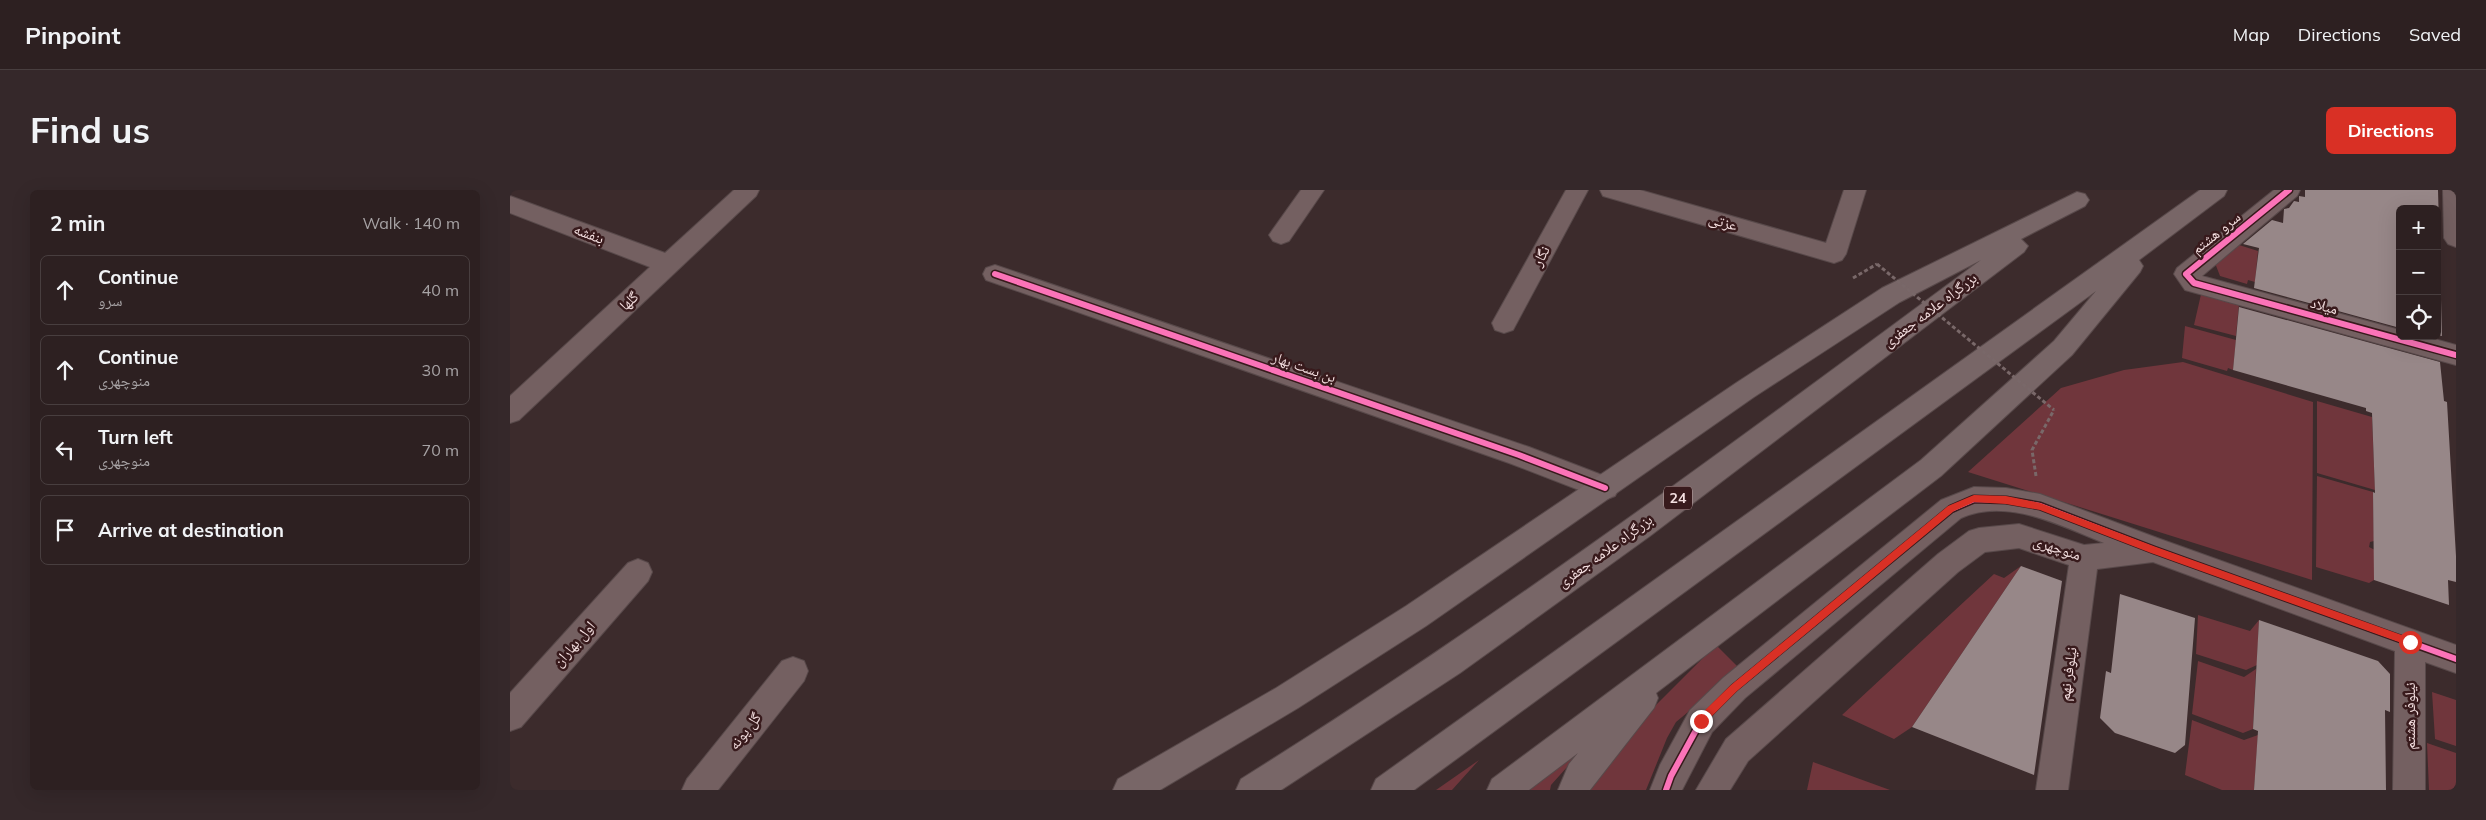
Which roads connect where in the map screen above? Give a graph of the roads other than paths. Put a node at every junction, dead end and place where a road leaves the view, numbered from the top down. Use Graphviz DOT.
graph roads {
  1 [pos="748,190"];
  2 [pos="1313,190"];
  3 [pos="1577,190"];
  4 [pos="1611,190"];
  5 [pos="1855,190"];
  6 [pos="2216,190"];
  7 [pos="2289,190"];
  8 [pos="2454,190"];
  9 [pos="2084,195"];
  10 [pos="510,204"];
  11 [pos="1281,235"];
  12 [pos="2156,235"];
  13 [pos="2456,238"];
  14 [pos="668,264"];
  15 [pos="995,274"];
  16 [pos="2188,278"];
  17 [pos="1504,323"];
  18 [pos="2456,355"];
  19 [pos="510,412"];
  20 [pos="1605,488"];
  21 [pos="2154,550"];
  22 [pos="2084,558"];
  23 [pos="638,572"];
  24 [pos="2410,642"];
  25 [pos="2456,659"];
  26 [pos="1668,666"];
  27 [pos="793,671"];
  28 [pos="510,716"];
  29 [pos="698,790"];
  30 [pos="1129,790"];
  31 [pos="1252,790"];
  32 [pos="1387,790"];
  33 [pos="1503,790"];
  34 [pos="1574,790"];
  35 [pos="1666,790"];
  36 [pos="1712,790"];
  37 [pos="2052,790"];
  38 [pos="2409,790"];
  1 -- 14 [label="street, گلها"];
  2 -- 11 [label="street"];
  3 -- 17 [label="street, نگار"];
  4 -- 5 [label="street, عزتی"];
  6 -- 12 [label="highway"];
  7 -- 16 [label="street, سرو هشتم"];
  8 -- 13 [label="street"];
  9 -- 20 [label="highway"];
  9 -- 31 [label="highway, بزرگراه علامه جعفری / 24"];
  10 -- 14 [label="street, بنفشه"];
  12 -- 26 [label="highway"];
  12 -- 32 [label="highway"];
  14 -- 19 [label="street, گلها"];
  15 -- 20 [label="street, بن بست بهار"];
  16 -- 18 [label="street, میلاد"];
  20 -- 30 [label="highway"];
  21 -- 22 [label="street, منوچهری"];
  21 -- 24 [label="street"];
  21 -- 35 [label="street"];
  22 -- 36 [label="street, منوچهری"];
  22 -- 37 [label="street, نیلوفر نهم"];
  23 -- 28 [label="street, اول بهاران"];
  24 -- 25 [label="street"];
  24 -- 38 [label="street, نیلوفر هشتم"];
  26 -- 33 [label="highway"];
  26 -- 34 [label="highway"];
  27 -- 29 [label="street, گل پونه"];
}
